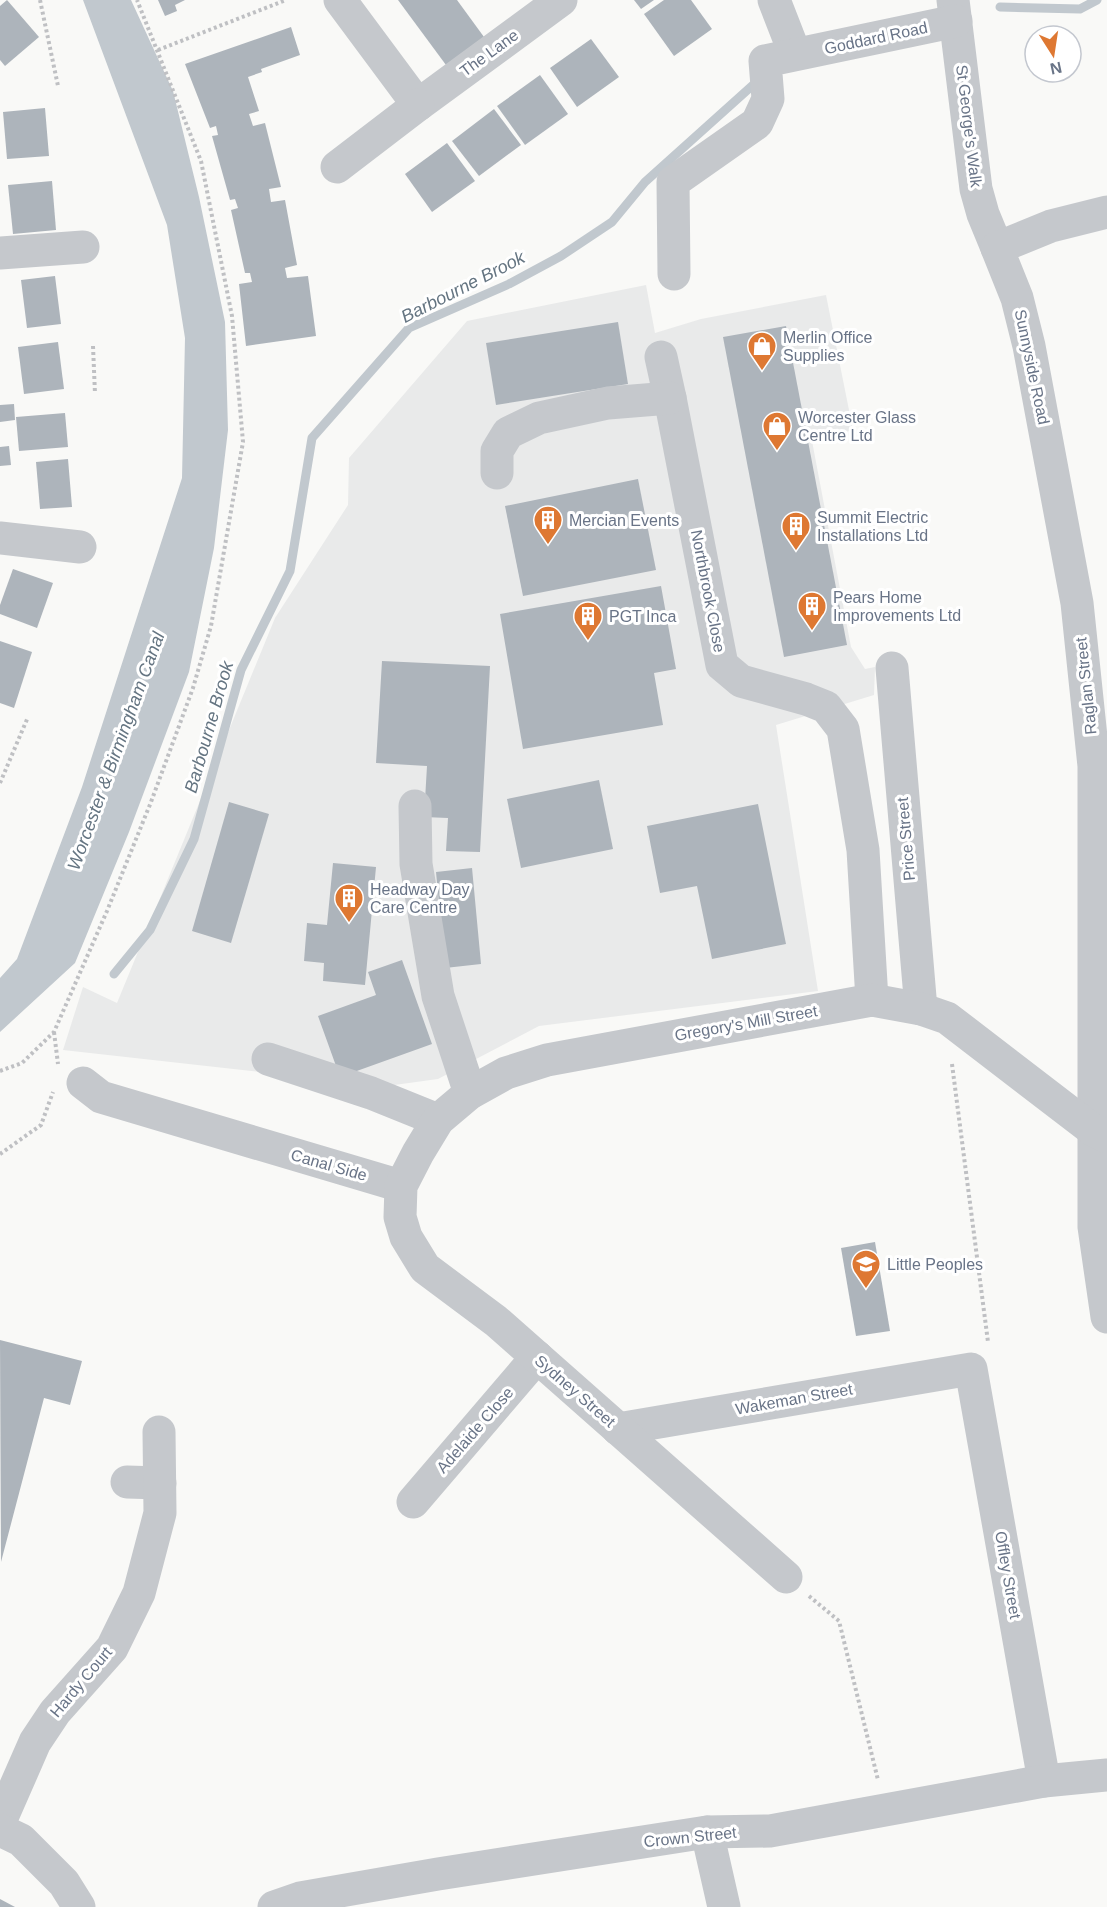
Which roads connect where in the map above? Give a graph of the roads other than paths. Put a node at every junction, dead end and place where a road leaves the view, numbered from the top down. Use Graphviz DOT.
graph roads {
  1 [pos="340,0"];
  2 [pos="561,0"];
  3 [pos="774,0"];
  4 [pos="955,10"];
  5 [pos="795,54"];
  6 [pos="418,105"];
  7 [pos="338,167"];
  8 [pos="1107,212"];
  9 [pos="83,247"];
  10 [pos="997,248"];
  11 [pos="0,253"];
  12 [pos="674,273"];
  13 [pos="661,357"];
  14 [pos="670,398"];
  15 [pos="497,473"];
  16 [pos="0,538"];
  17 [pos="80,547"];
  18 [pos="1077,603"];
  19 [pos="892,668"];
  20 [pos="415,806"];
  21 [pos="1100,992"];
  22 [pos="872,1000"];
  23 [pos="934,1014"];
  24 [pos="268,1059"];
  25 [pos="66,1082"];
  26 [pos="470,1093"];
  27 [pos="438,1120"];
  28 [pos="1100,1134"];
  29 [pos="401,1186"];
  30 [pos="1107,1317"];
  31 [pos="537,1357"];
  32 [pos="971,1368"];
  33 [pos="618,1429"];
  34 [pos="159,1432"];
  35 [pos="127,1482"];
  36 [pos="160,1483"];
  37 [pos="413,1502"];
  38 [pos="786,1578"];
  39 [pos="1107,1775"];
  40 [pos="1044,1781"];
  41 [pos="0,1822"];
  42 [pos="0,1830"];
  43 [pos="707,1832"];
  44 [pos="79,1907"];
  45 [pos="274,1907"];
  46 [pos="724,1907"];
  1 -- 6 [label="street"];
  2 -- 6 [label="street, The Lane"];
  3 -- 5 [label="street"];
  4 -- 5 [label="street, Goddard Road"];
  4 -- 10 [label="street, St George's Walk"];
  5 -- 12 [label="street, Goddard Road"];
  6 -- 7 [label="street, The Lane"];
  8 -- 10 [label="street"];
  9 -- 11 [label="street"];
  10 -- 18 [label="street, Sunnyside Road"];
  13 -- 14 [label="street, Northbrook Close"];
  14 -- 15 [label="street"];
  14 -- 22 [label="street, Northbrook Close"];
  16 -- 17 [label="street"];
  18 -- 21 [label="street, Raglan Street"];
  19 -- 23 [label="street, Price Street"];
  20 -- 26 [label="street"];
  21 -- 28 [label="street, Raglan Street"];
  22 -- 23 [label="street, Gregory's Mill Street"];
  22 -- 26 [label="street, Gregory's Mill Street"];
  23 -- 28 [label="street, Gregory's Mill Street"];
  24 -- 27 [label="street"];
  25 -- 29 [label="street, Canal Side"];
  26 -- 27 [label="street, Gregory's Mill Street"];
  27 -- 29 [label="street, Gregory's Mill Street"];
  28 -- 30 [label="street, Raglan Street"];
  29 -- 31 [label="street, Sydney Street"];
  31 -- 33 [label="street, Sydney Street"];
  31 -- 37 [label="street, Adelaide Close"];
  32 -- 33 [label="street, Wakeman Street"];
  32 -- 40 [label="street, Offley Street"];
  33 -- 38 [label="street, Sydney Street"];
  34 -- 36 [label="street, Hardy Court"];
  35 -- 36 [label="street"];
  36 -- 41 [label="street, Hardy Court"];
  39 -- 40 [label="street, Crown Street"];
  40 -- 43 [label="street, Crown Street"];
  42 -- 44 [label="street"];
  43 -- 45 [label="street, Crown Street"];
  43 -- 46 [label="street"];
}
